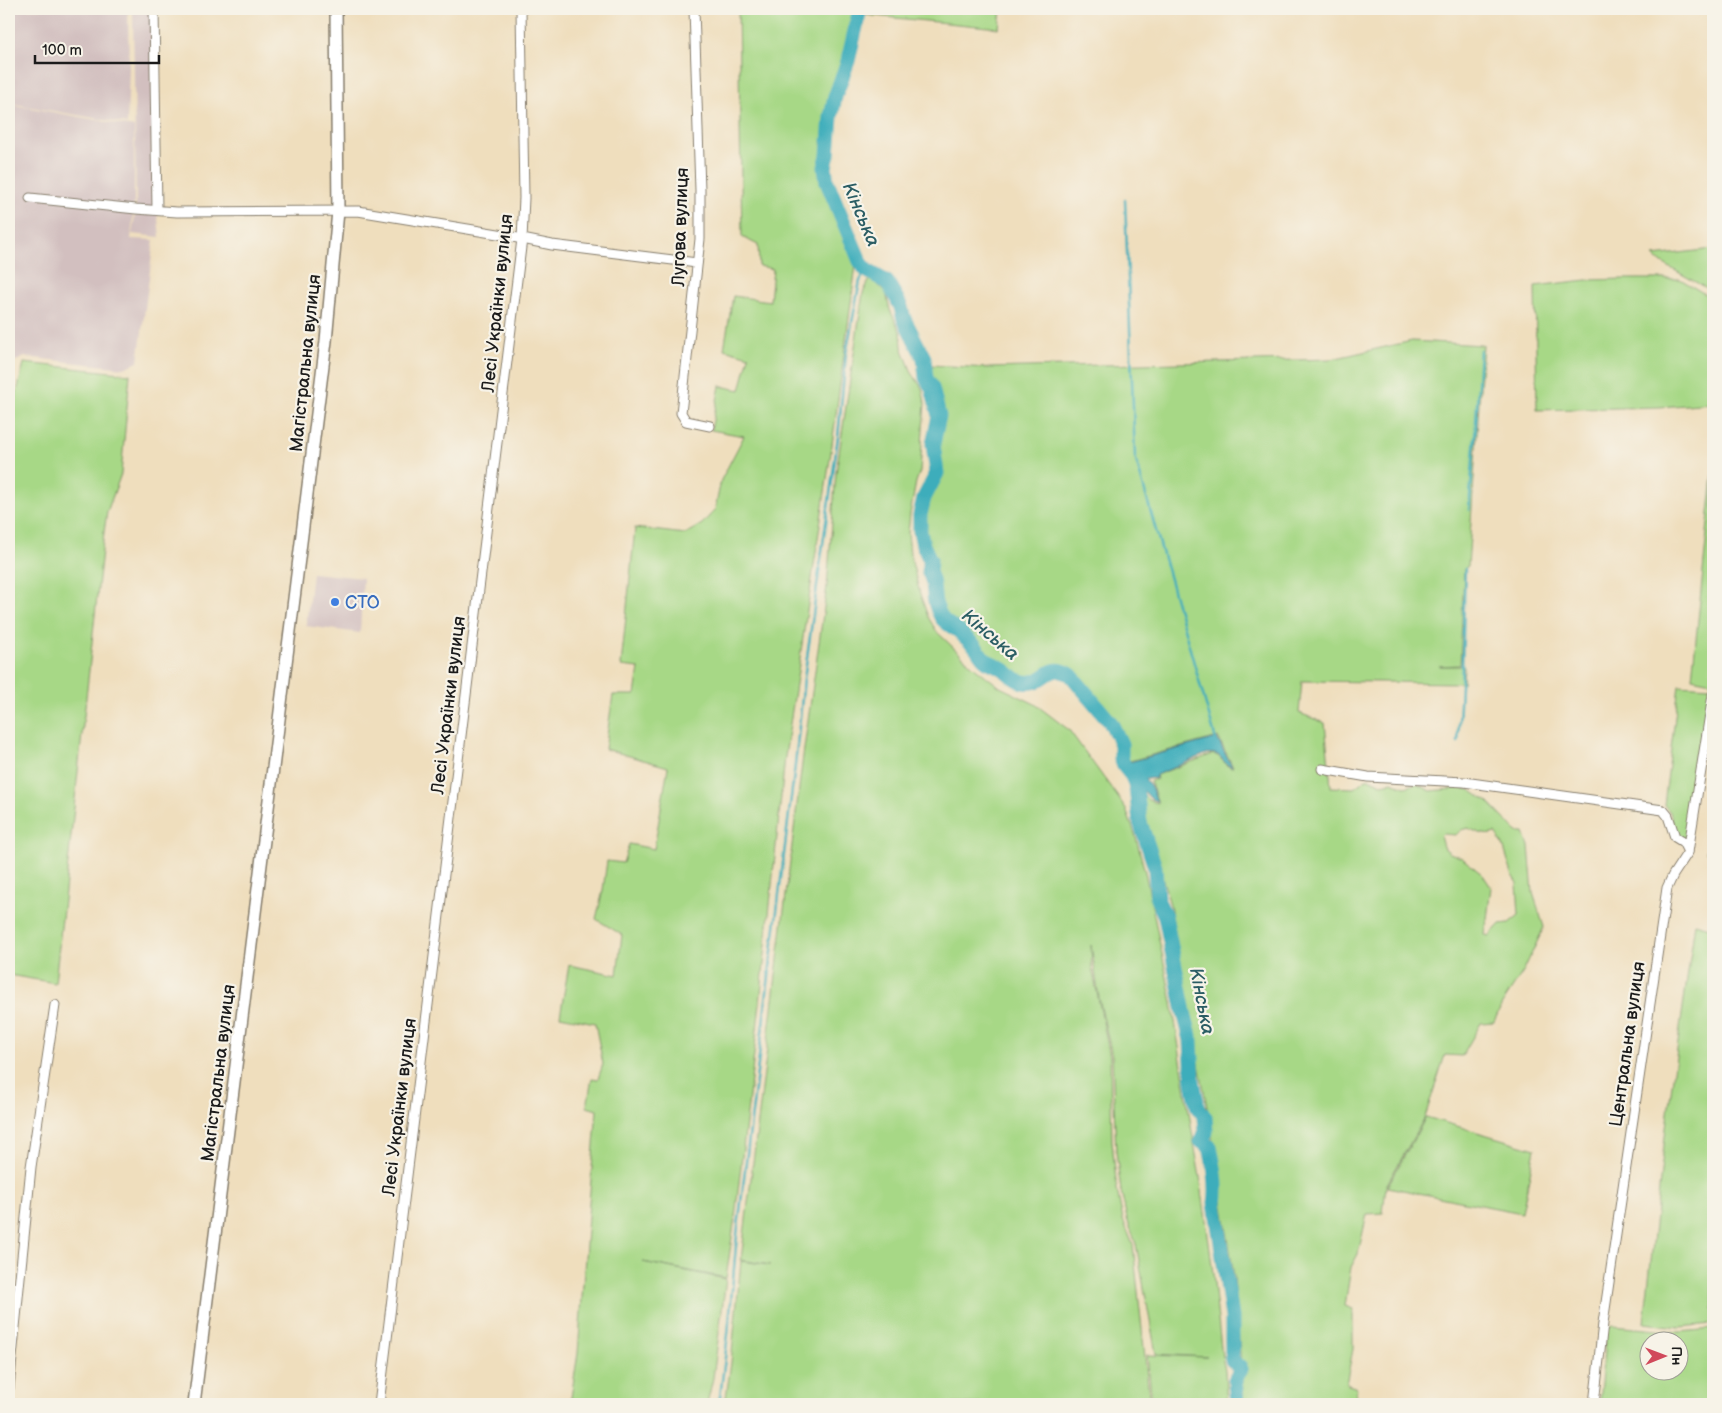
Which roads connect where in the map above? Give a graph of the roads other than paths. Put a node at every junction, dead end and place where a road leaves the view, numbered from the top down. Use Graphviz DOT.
graph roads {
  1 [pos="154,9"];
  2 [pos="336,9"];
  3 [pos="521,9"];
  4 [pos="694,9"];
  5 [pos="30,198"];
  6 [pos="157,210"];
  7 [pos="338,211"];
  8 [pos="522,239"];
  9 [pos="697,263"];
  10 [pos="710,426"];
  11 [pos="1713,695"];
  12 [pos="1322,769"];
  13 [pos="1688,852"];
  14 [pos="56,1005"];
  15 [pos="9,1388"];
  16 [pos="194,1404"];
  17 [pos="379,1404"];
  18 [pos="1594,1404"];
  1 -- 6 [label="street"];
  2 -- 7 [label="main road, Магістральна вулиця"];
  3 -- 8 [label="street, Лесі Українки вулиця"];
  4 -- 9 [label="street, Лугова вулиця"];
  5 -- 6 [label="street"];
  6 -- 7 [label="street"];
  7 -- 8 [label="street"];
  7 -- 16 [label="main road, Магістральна вулиця"];
  8 -- 9 [label="street"];
  8 -- 17 [label="street, Лесі Українки вулиця"];
  9 -- 10 [label="street, Лугова вулиця"];
  11 -- 13 [label="street, Центральна вулиця"];
  12 -- 13 [label="street"];
  13 -- 18 [label="street, Центральна вулиця"];
  14 -- 15 [label="street"];
}
